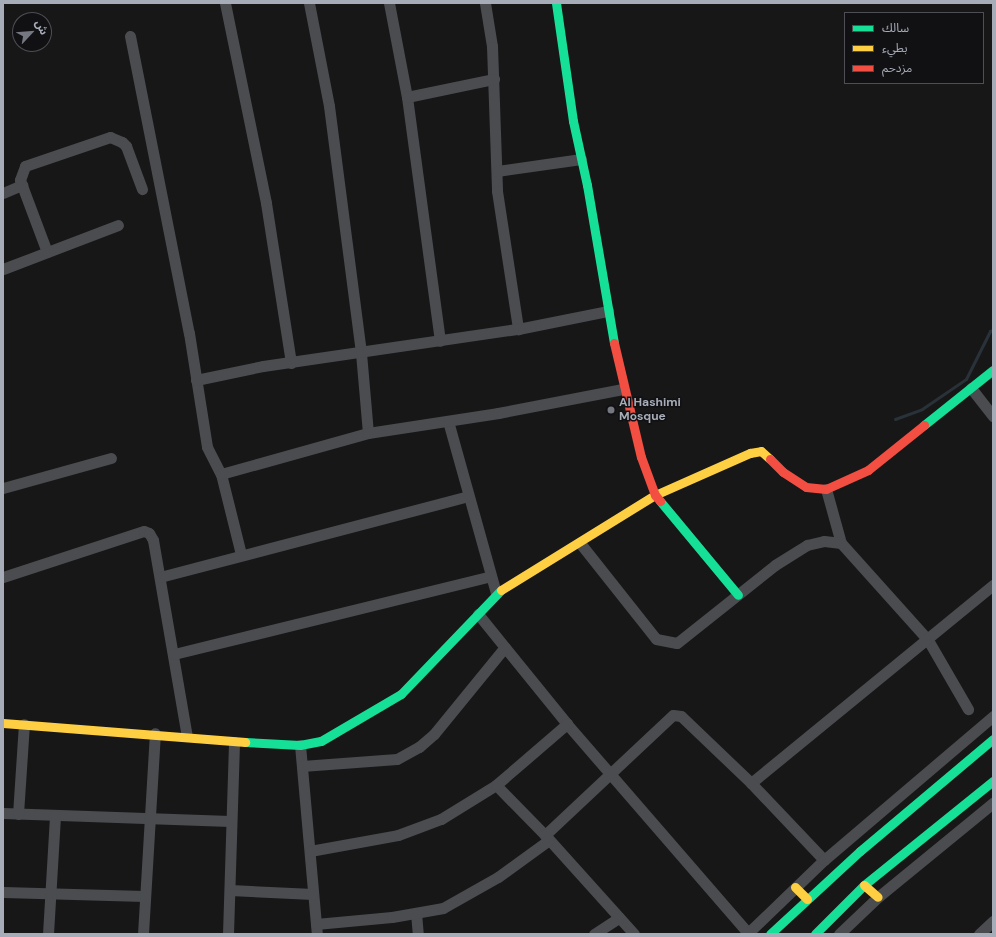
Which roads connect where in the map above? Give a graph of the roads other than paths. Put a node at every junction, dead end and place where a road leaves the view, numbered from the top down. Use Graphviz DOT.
graph roads {
  1 [pos="225,3"];
  2 [pos="310,3"];
  3 [pos="389,3"];
  4 [pos="485,3"];
  5 [pos="556,3"];
  6 [pos="130,36"];
  7 [pos="494,78"];
  8 [pos="407,97"];
  9 [pos="581,159"];
  10 [pos="497,171"];
  11 [pos="22,185"];
  12 [pos="142,189"];
  13 [pos="3,193"];
  14 [pos="118,224"];
  15 [pos="47,252"];
  16 [pos="3,269"];
  17 [pos="608,311"];
  18 [pos="518,329"];
  19 [pos="440,341"];
  20 [pos="361,353"];
  21 [pos="291,363"];
  22 [pos="993,370"];
  23 [pos="196,380"];
  24 [pos="971,388"];
  25 [pos="623,389"];
  26 [pos="993,416"];
  27 [pos="448,421"];
  28 [pos="368,432"];
  29 [pos="111,458"];
  30 [pos="221,474"];
  31 [pos="3,488"];
  32 [pos="826,490"];
  33 [pos="655,495"];
  34 [pos="468,496"];
  35 [pos="580,543"];
  36 [pos="841,543"];
  37 [pos="241,554"];
  38 [pos="491,576"];
  39 [pos="3,577"];
  40 [pos="160,577"];
  41 [pos="993,585"];
  42 [pos="496,593"];
  43 [pos="738,595"];
  44 [pos="478,614"];
  45 [pos="928,640"];
  46 [pos="505,647"];
  47 [pos="174,654"];
  48 [pos="968,709"];
  49 [pos="993,716"];
  50 [pos="3,723"];
  51 [pos="24,724"];
  52 [pos="567,724"];
  53 [pos="155,734"];
  54 [pos="187,736"];
  55 [pos="993,739"];
  56 [pos="234,742"];
  57 [pos="300,745"];
  58 [pos="302,766"];
  59 [pos="610,771"];
  60 [pos="993,781"];
  61 [pos="751,784"];
  62 [pos="496,785"];
  63 [pos="993,803"];
  64 [pos="3,813"];
  65 [pos="18,814"];
  66 [pos="55,815"];
  67 [pos="148,818"];
  68 [pos="230,821"];
  69 [pos="547,837"];
  70 [pos="310,851"];
  71 [pos="824,860"];
  72 [pos="864,885"];
  73 [pos="795,887"];
  74 [pos="230,890"];
  75 [pos="3,892"];
  76 [pos="50,894"];
  77 [pos="313,894"];
  78 [pos="144,896"];
  79 [pos="878,897"];
  80 [pos="807,899"];
  81 [pos="416,913"];
  82 [pos="619,918"];
  83 [pos="993,921"];
  84 [pos="317,929"];
  85 [pos="748,933"];
  86 [pos="48,934"];
  87 [pos="142,934"];
  88 [pos="228,934"];
  89 [pos="418,934"];
  90 [pos="594,934"];
  91 [pos="634,934"];
  92 [pos="770,934"];
  93 [pos="815,934"];
  94 [pos="839,934"];
  95 [pos="979,934"];
  1 -- 21 [label="street"];
  2 -- 20 [label="street"];
  3 -- 8 [label="street"];
  4 -- 7 [label="street"];
  5 -- 9 [label="street"];
  6 -- 23 [label="street"];
  7 -- 8 [label="street"];
  7 -- 10 [label="street"];
  8 -- 19 [label="street"];
  9 -- 10 [label="street"];
  9 -- 17 [label="street"];
  10 -- 18 [label="street"];
  11 -- 12 [label="street"];
  11 -- 13 [label="street"];
  11 -- 15 [label="street"];
  14 -- 15 [label="street"];
  15 -- 16 [label="street"];
  17 -- 18 [label="street"];
  17 -- 25 [label="street"];
  18 -- 19 [label="street"];
  19 -- 20 [label="street"];
  20 -- 21 [label="street"];
  20 -- 28 [label="street"];
  21 -- 23 [label="street"];
  22 -- 24 [label="street"];
  23 -- 30 [label="street"];
  24 -- 26 [label="street"];
  24 -- 32 [label="street"];
  25 -- 27 [label="street"];
  25 -- 33 [label="street"];
  27 -- 28 [label="street"];
  27 -- 34 [label="street"];
  28 -- 30 [label="street"];
  29 -- 31 [label="street"];
  30 -- 37 [label="street"];
  32 -- 33 [label="street"];
  32 -- 36 [label="street"];
  33 -- 35 [label="street"];
  33 -- 43 [label="street"];
  34 -- 37 [label="street"];
  34 -- 38 [label="street"];
  35 -- 42 [label="street"];
  35 -- 43 [label="street"];
  36 -- 43 [label="street"];
  36 -- 45 [label="street"];
  37 -- 40 [label="street"];
  38 -- 42 [label="street"];
  38 -- 47 [label="street"];
  39 -- 40 [label="street"];
  40 -- 47 [label="street"];
  41 -- 45 [label="street"];
  42 -- 44 [label="street"];
  44 -- 46 [label="street"];
  44 -- 57 [label="street"];
  45 -- 48 [label="street"];
  45 -- 61 [label="street"];
  46 -- 52 [label="street"];
  46 -- 58 [label="street"];
  47 -- 54 [label="street"];
  49 -- 71 [label="street"];
  50 -- 51 [label="street"];
  51 -- 53 [label="street"];
  51 -- 65 [label="street"];
  52 -- 59 [label="street"];
  52 -- 62 [label="street"];
  53 -- 54 [label="street"];
  53 -- 67 [label="street"];
  54 -- 56 [label="street"];
  55 -- 80 [label="street"];
  56 -- 57 [label="street"];
  56 -- 68 [label="street"];
  57 -- 58 [label="street"];
  58 -- 70 [label="street"];
  59 -- 61 [label="street"];
  59 -- 69 [label="street"];
  59 -- 85 [label="street"];
  60 -- 72 [label="street"];
  61 -- 71 [label="street"];
  62 -- 69 [label="street"];
  62 -- 70 [label="street"];
  63 -- 79 [label="street"];
  64 -- 65 [label="street"];
  65 -- 66 [label="street"];
  66 -- 67 [label="street"];
  66 -- 76 [label="street"];
  67 -- 68 [label="street"];
  67 -- 78 [label="street"];
  68 -- 74 [label="street"];
  69 -- 81 [label="street"];
  69 -- 82 [label="street"];
  70 -- 77 [label="street"];
  71 -- 73 [label="street"];
  72 -- 79 [label="street"];
  72 -- 93 [label="street"];
  73 -- 80 [label="street"];
  73 -- 85 [label="street"];
  74 -- 77 [label="street"];
  74 -- 88 [label="street"];
  75 -- 76 [label="street"];
  76 -- 78 [label="street"];
  76 -- 86 [label="street"];
  77 -- 84 [label="street"];
  78 -- 87 [label="street"];
  79 -- 94 [label="street"];
  80 -- 92 [label="street"];
  81 -- 84 [label="street"];
  81 -- 89 [label="street"];
  82 -- 90 [label="street"];
  82 -- 91 [label="street"];
  83 -- 95 [label="street"];
}
